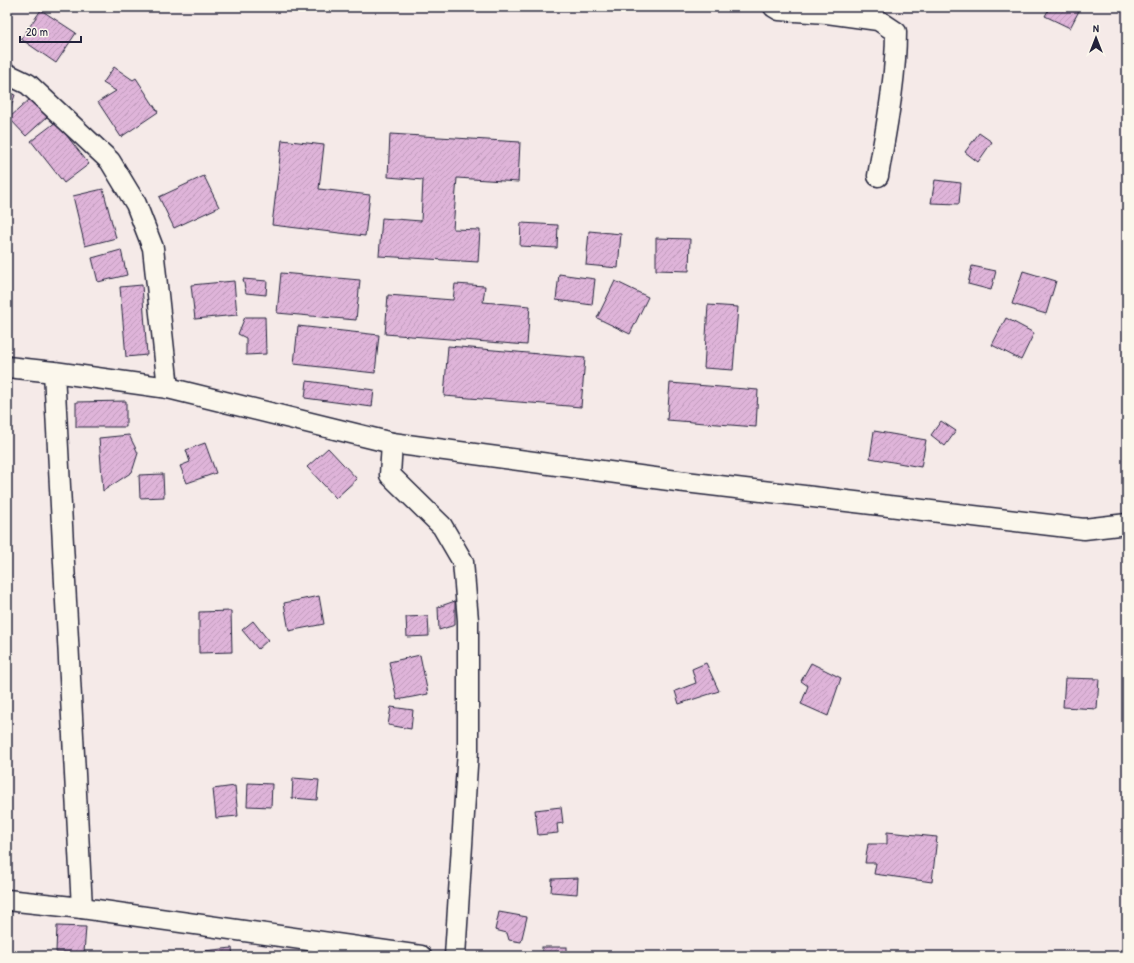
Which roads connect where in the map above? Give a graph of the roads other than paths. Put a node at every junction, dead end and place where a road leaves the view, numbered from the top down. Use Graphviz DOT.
graph roads {
  1 [pos="774,7"];
  2 [pos="7,74"];
  3 [pos="878,176"];
  4 [pos="7,367"];
  5 [pos="54,372"];
  6 [pos="168,388"];
  7 [pos="392,443"];
  8 [pos="1127,524"];
  9 [pos="7,900"];
  10 [pos="82,908"];
  11 [pos="420,956"];
  12 [pos="455,956"];
  1 -- 3 [label="street"];
  2 -- 6 [label="street"];
  4 -- 5 [label="street"];
  5 -- 6 [label="street"];
  5 -- 10 [label="street"];
  6 -- 7 [label="street"];
  7 -- 8 [label="street"];
  7 -- 12 [label="street"];
  9 -- 10 [label="street"];
  10 -- 11 [label="street"];
}
